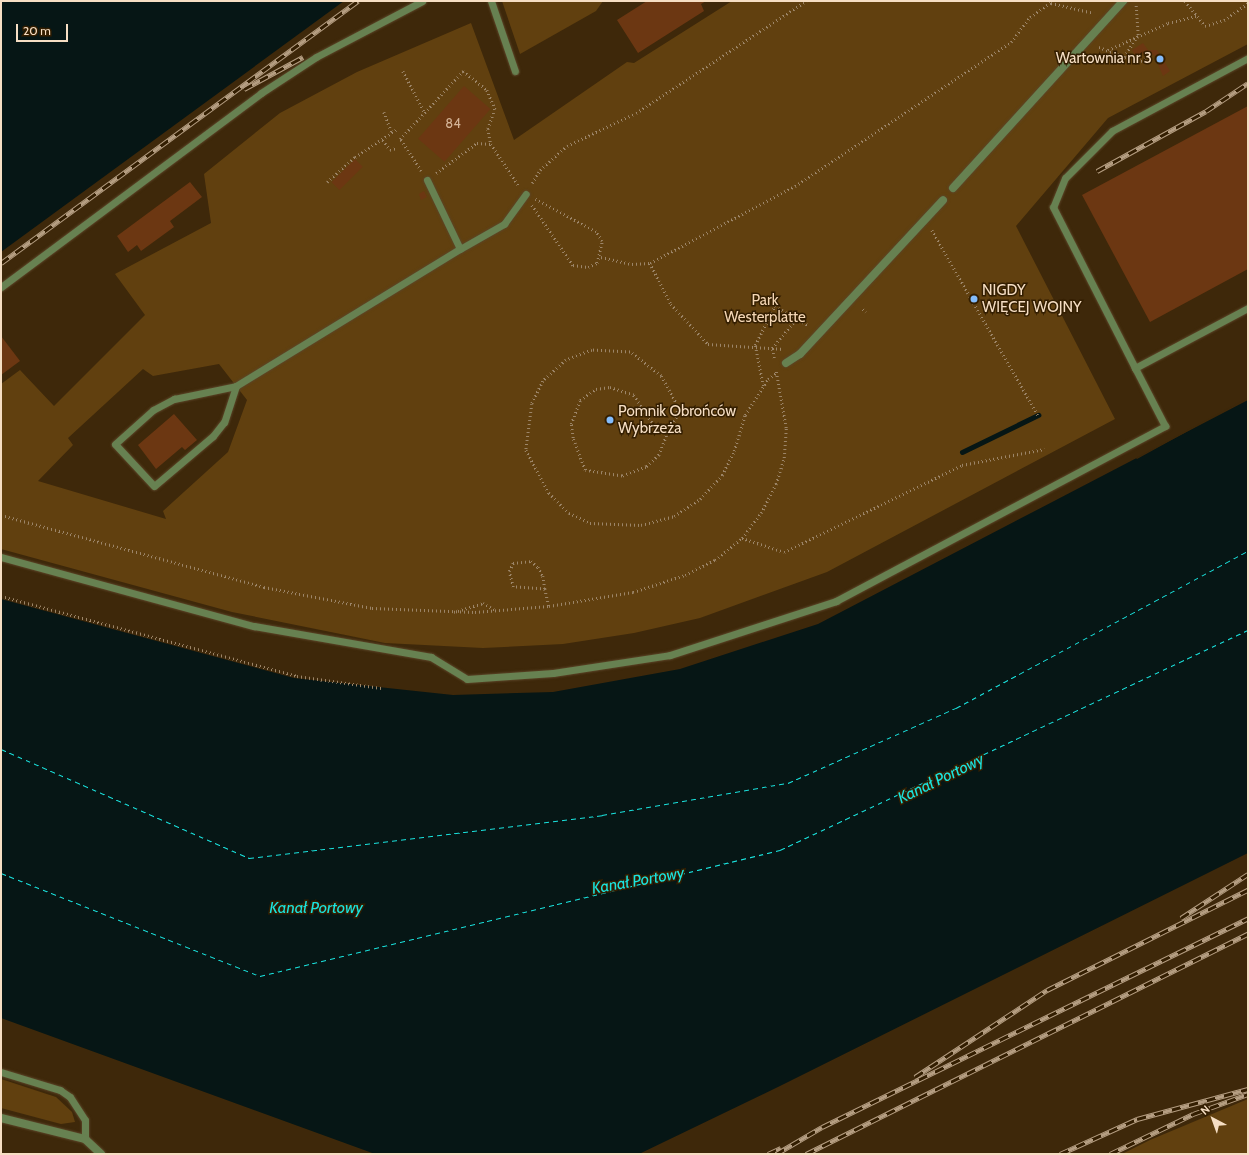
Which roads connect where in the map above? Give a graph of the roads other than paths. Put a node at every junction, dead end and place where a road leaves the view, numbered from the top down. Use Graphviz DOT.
graph roads {
  1 [pos="422,1"];
  2 [pos="491,1"];
  3 [pos="1123,1"];
  4 [pos="1248,58"];
  5 [pos="515,72"];
  6 [pos="427,180"];
  7 [pos="953,188"];
  8 [pos="526,194"];
  9 [pos="943,200"];
  10 [pos="460,249"];
  11 [pos="1,287"];
  12 [pos="1248,308"];
  13 [pos="786,363"];
  14 [pos="1135,368"];
  15 [pos="236,386"];
  16 [pos="1,557"];
  17 [pos="1,1072"];
  18 [pos="1,1118"];
  19 [pos="85,1139"];
  20 [pos="101,1154"];
  1 -- 11 [label="lane"];
  2 -- 5 [label="lane"];
  3 -- 7 [label="street"];
  4 -- 14 [label="lane"];
  6 -- 10 [label="lane"];
  8 -- 10 [label="lane"];
  9 -- 13 [label="street"];
  10 -- 15 [label="lane"];
  12 -- 14 [label="lane"];
  14 -- 16 [label="lane"];
  15 -- 15 [label="lane"];
  17 -- 19 [label="lane"];
  18 -- 19 [label="street"];
  19 -- 20 [label="street"];
}
